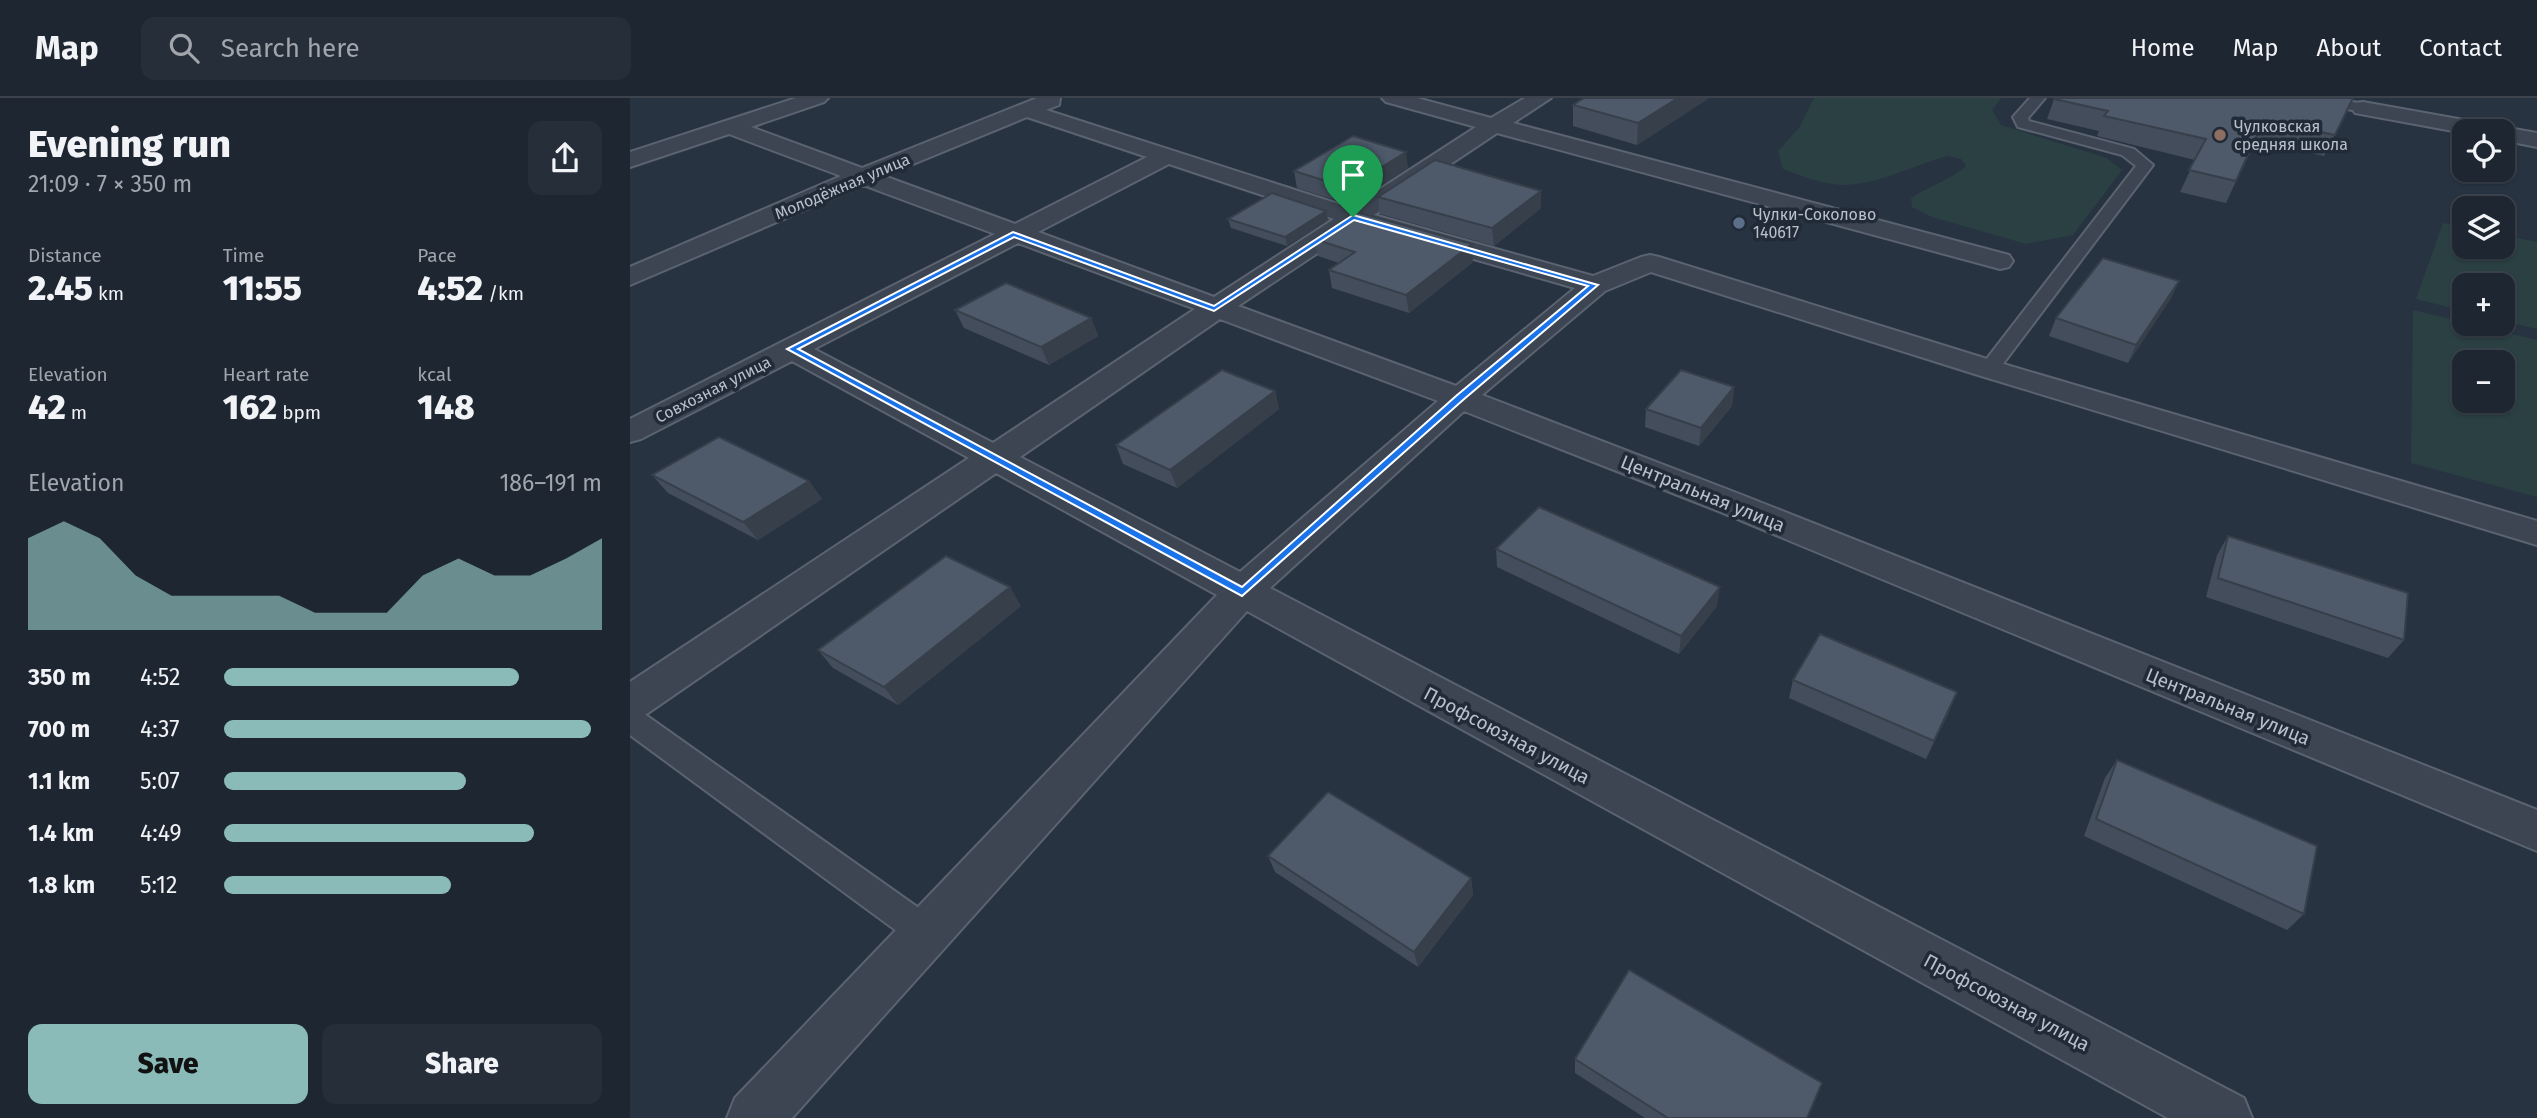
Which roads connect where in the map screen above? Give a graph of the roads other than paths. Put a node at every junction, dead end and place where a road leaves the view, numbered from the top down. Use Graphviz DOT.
graph roads {
  1 [pos="817,98"];
  2 [pos="1055,98"];
  3 [pos="1393,98"];
  4 [pos="1540,98"];
  5 [pos="2038,98"];
  6 [pos="2311,98"];
  7 [pos="2363,108"];
  8 [pos="1026,110"];
  9 [pos="2452,124"];
  10 [pos="1494,125"];
  11 [pos="727,126"];
  12 [pos="2515,136"];
  13 [pos="2537,140"];
  14 [pos="1169,155"];
  15 [pos="630,160"];
  16 [pos="860,177"];
  17 [pos="1353,217"];
  18 [pos="1013,234"];
  19 [pos="2000,261"];
  20 [pos="630,277"];
  21 [pos="1594,285"];
  22 [pos="1214,309"];
  23 [pos="792,349"];
  24 [pos="1989,369"];
  25 [pos="1460,398"];
  26 [pos="630,432"];
  27 [pos="993,458"];
  28 [pos="2537,533"];
  29 [pos="1242,592"];
  30 [pos="630,703"];
  31 [pos="630,719"];
  32 [pos="2537,831"];
  33 [pos="925,932"];
  34 [pos="755,1118"];
  35 [pos="2224,1118"];
  1 -- 11 [label="street"];
  2 -- 8 [label="street, Молодёжная улица"];
  3 -- 10 [label="street"];
  4 -- 10 [label="street"];
  5 -- 24 [label="lane"];
  6 -- 7 [label="lane"];
  7 -- 9 [label="street"];
  8 -- 14 [label="street"];
  8 -- 16 [label="street, Молодёжная улица"];
  10 -- 17 [label="street"];
  10 -- 19 [label="street"];
  11 -- 15 [label="street"];
  11 -- 16 [label="street, Центральная улица"];
  12 -- 13 [label="street"];
  14 -- 17 [label="street"];
  14 -- 18 [label="street, Совхозная улица"];
  16 -- 18 [label="street, Центральная улица"];
  16 -- 20 [label="street, Молодёжная улица"];
  17 -- 21 [label="street"];
  17 -- 22 [label="street"];
  18 -- 22 [label="street, Центральная улица"];
  18 -- 23 [label="street, Совхозная улица"];
  21 -- 24 [label="street"];
  21 -- 25 [label="street"];
  22 -- 25 [label="street, Центральная улица"];
  22 -- 27 [label="street"];
  23 -- 26 [label="street, Совхозная улица"];
  23 -- 27 [label="street, Профсоюзная улица"];
  24 -- 28 [label="street"];
  25 -- 29 [label="street"];
  25 -- 32 [label="street, Центральная улица"];
  27 -- 29 [label="street, Профсоюзная улица"];
  27 -- 30 [label="street"];
  29 -- 33 [label="street"];
  29 -- 35 [label="street, Профсоюзная улица"];
  31 -- 33 [label="lane"];
  33 -- 34 [label="street"];
}
